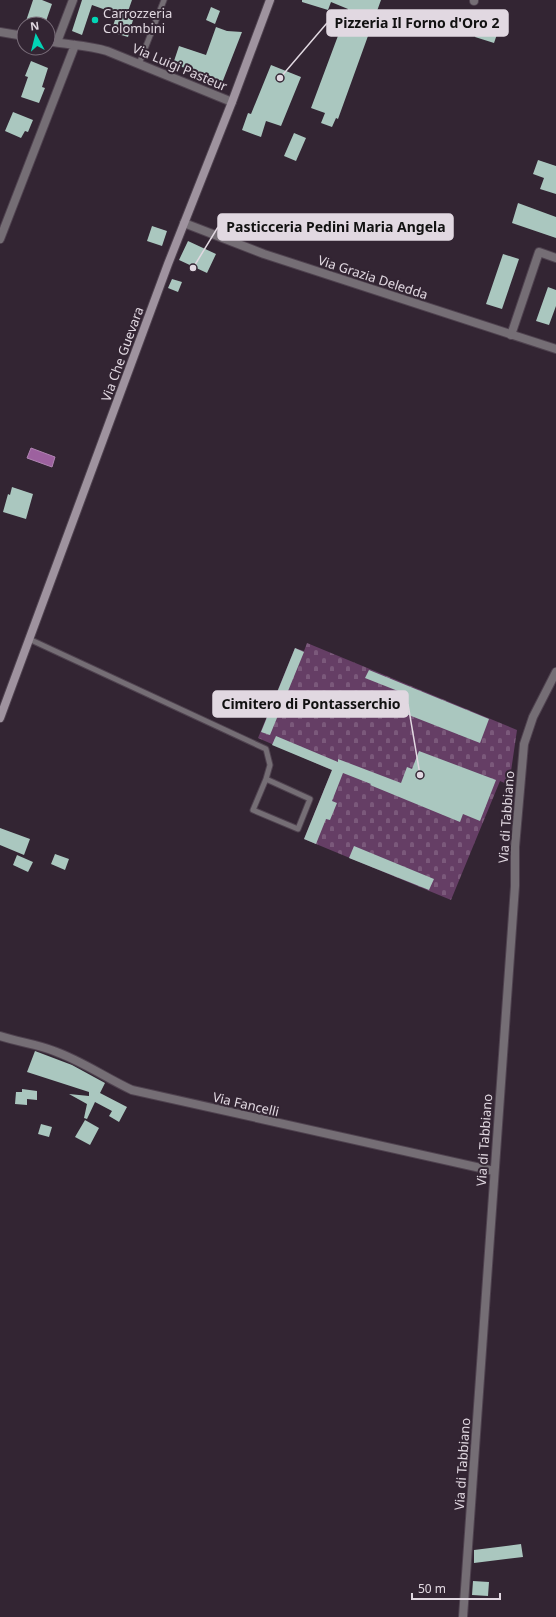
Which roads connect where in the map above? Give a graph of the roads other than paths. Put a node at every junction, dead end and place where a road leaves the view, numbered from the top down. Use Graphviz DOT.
graph roads {
  1 [pos="73,0"];
  2 [pos="164,0"];
  3 [pos="270,0"];
  4 [pos="0,32"];
  5 [pos="16,35"];
  6 [pos="57,42"];
  7 [pos="75,45"];
  8 [pos="139,64"];
  9 [pos="232,102"];
  10 [pos="184,224"];
  11 [pos="0,239"];
  12 [pos="556,258"];
  13 [pos="511,335"];
  14 [pos="556,349"];
  15 [pos="29,639"];
  16 [pos="556,672"];
  17 [pos="0,718"];
  18 [pos="266,779"];
  19 [pos="0,1036"];
  20 [pos="494,1171"];
  21 [pos="464,1617"];
  1 -- 6 [label="street"];
  2 -- 8 [label="lane"];
  3 -- 9 [label="main road, Via Che Guevara"];
  4 -- 5 [label="street"];
  6 -- 7 [label="street, Via Luigi Pasteur"];
  7 -- 8 [label="street, Via Luigi Pasteur"];
  7 -- 11 [label="street"];
  8 -- 9 [label="street, Via Luigi Pasteur"];
  9 -- 10 [label="main road, Via Che Guevara"];
  10 -- 13 [label="street, Via Grazia Deledda"];
  10 -- 15 [label="main road, Via Che Guevara"];
  12 -- 13 [label="street"];
  13 -- 14 [label="street, Via Grazia Deledda"];
  15 -- 17 [label="main road, Via Che Guevara"];
  15 -- 18 [label="lane"];
  16 -- 20 [label="street, Via di Tabbiano"];
  18 -- 18 [label="lane"];
  19 -- 20 [label="street, Via Fancelli"];
  20 -- 21 [label="street, Via di Tabbiano"];
}
